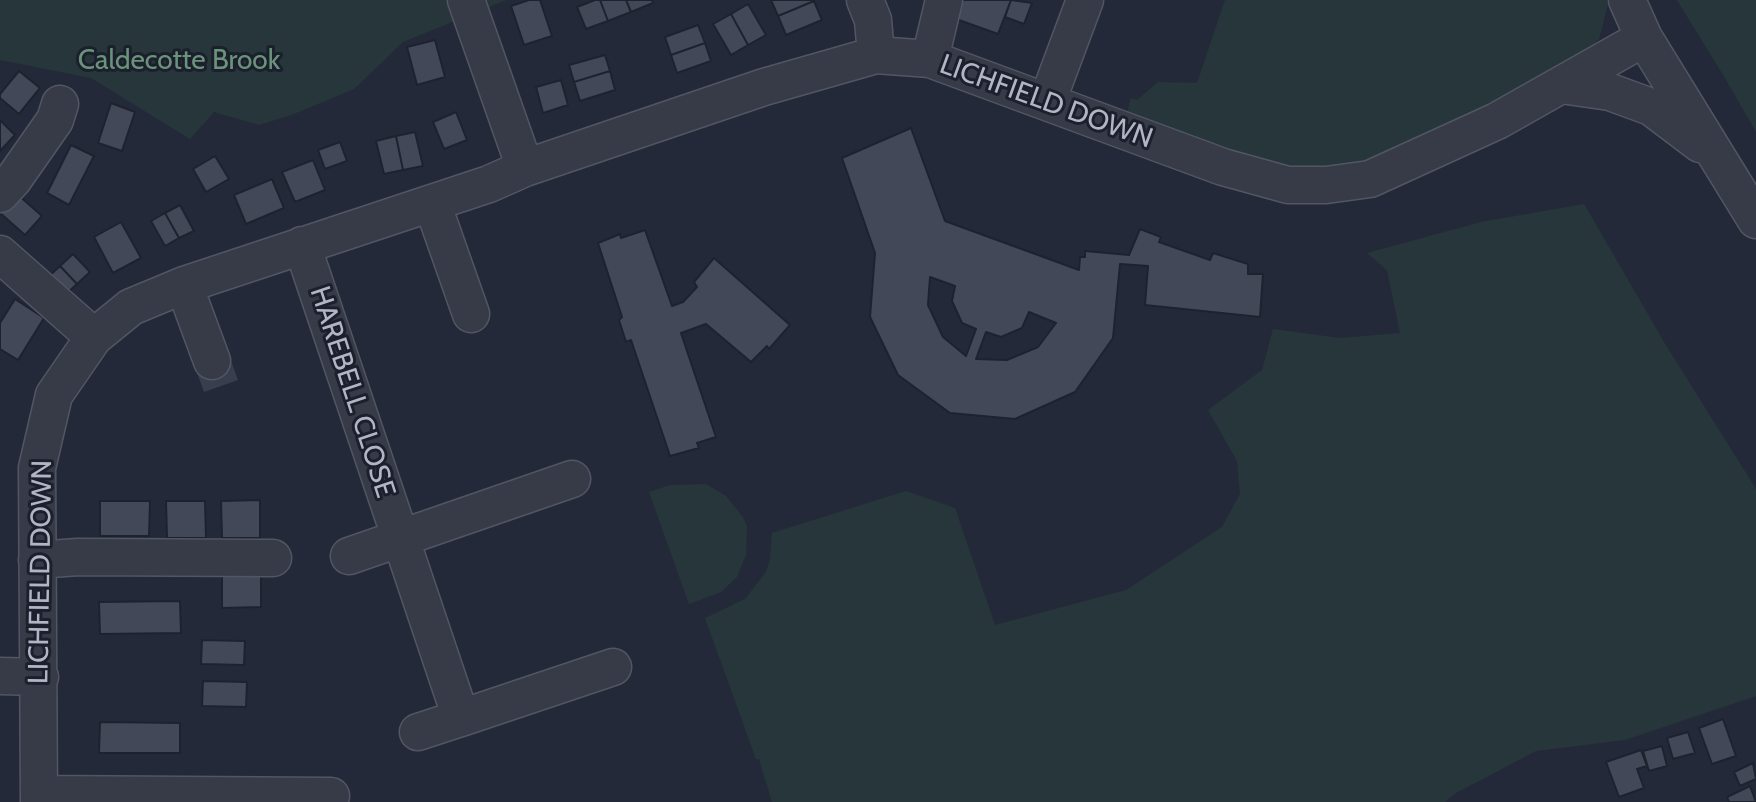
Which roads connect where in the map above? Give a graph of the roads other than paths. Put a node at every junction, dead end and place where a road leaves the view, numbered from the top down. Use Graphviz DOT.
graph roads {
  1 [pos="466,0"];
  2 [pos="865,0"];
  3 [pos="944,0"];
  4 [pos="1085,0"];
  5 [pos="1627,0"];
  6 [pos="1644,38"];
  7 [pos="876,55"];
  8 [pos="930,59"];
  9 [pos="1561,85"];
  10 [pos="1047,102"];
  11 [pos="60,104"];
  12 [pos="1720,160"];
  13 [pos="525,168"];
  14 [pos="0,194"];
  15 [pos="432,203"];
  16 [pos="1756,220"];
  17 [pos="302,245"];
  18 [pos="0,254"];
  19 [pos="184,285"];
  20 [pos="471,314"];
  21 [pos="94,337"];
  22 [pos="212,361"];
  23 [pos="572,479"];
  24 [pos="401,539"];
  25 [pos="349,556"];
  26 [pos="273,558"];
  27 [pos="37,560"];
  28 [pos="613,667"];
  29 [pos="0,676"];
  30 [pos="40,677"];
  31 [pos="461,718"];
  32 [pos="418,732"];
  33 [pos="331,796"];
  34 [pos="39,798"];
  1 -- 13 [label="street"];
  2 -- 7 [label="street"];
  3 -- 8 [label="street"];
  4 -- 10 [label="street"];
  5 -- 6 [label="street"];
  6 -- 9 [label="street, LICHFIELD DOWN"];
  6 -- 12 [label="street"];
  7 -- 8 [label="street, LICHFIELD DOWN"];
  7 -- 13 [label="street, LICHFIELD DOWN"];
  8 -- 10 [label="street, LICHFIELD DOWN"];
  9 -- 10 [label="street, LICHFIELD DOWN"];
  9 -- 12 [label="street"];
  11 -- 14 [label="street"];
  12 -- 16 [label="street"];
  13 -- 15 [label="street, LICHFIELD DOWN"];
  15 -- 17 [label="street, LICHFIELD DOWN"];
  15 -- 20 [label="street"];
  17 -- 19 [label="street, LICHFIELD DOWN"];
  17 -- 24 [label="street, HAREBELL CLOSE"];
  18 -- 21 [label="street"];
  19 -- 21 [label="street, LICHFIELD DOWN"];
  19 -- 22 [label="street"];
  21 -- 27 [label="street, LICHFIELD DOWN"];
  23 -- 24 [label="street"];
  24 -- 25 [label="street"];
  24 -- 31 [label="street, HAREBELL CLOSE"];
  26 -- 27 [label="street"];
  27 -- 30 [label="street, LICHFIELD DOWN"];
  28 -- 31 [label="street"];
  29 -- 30 [label="street"];
  30 -- 34 [label="street, LICHFIELD DOWN"];
  31 -- 32 [label="street"];
  33 -- 34 [label="street"];
}
